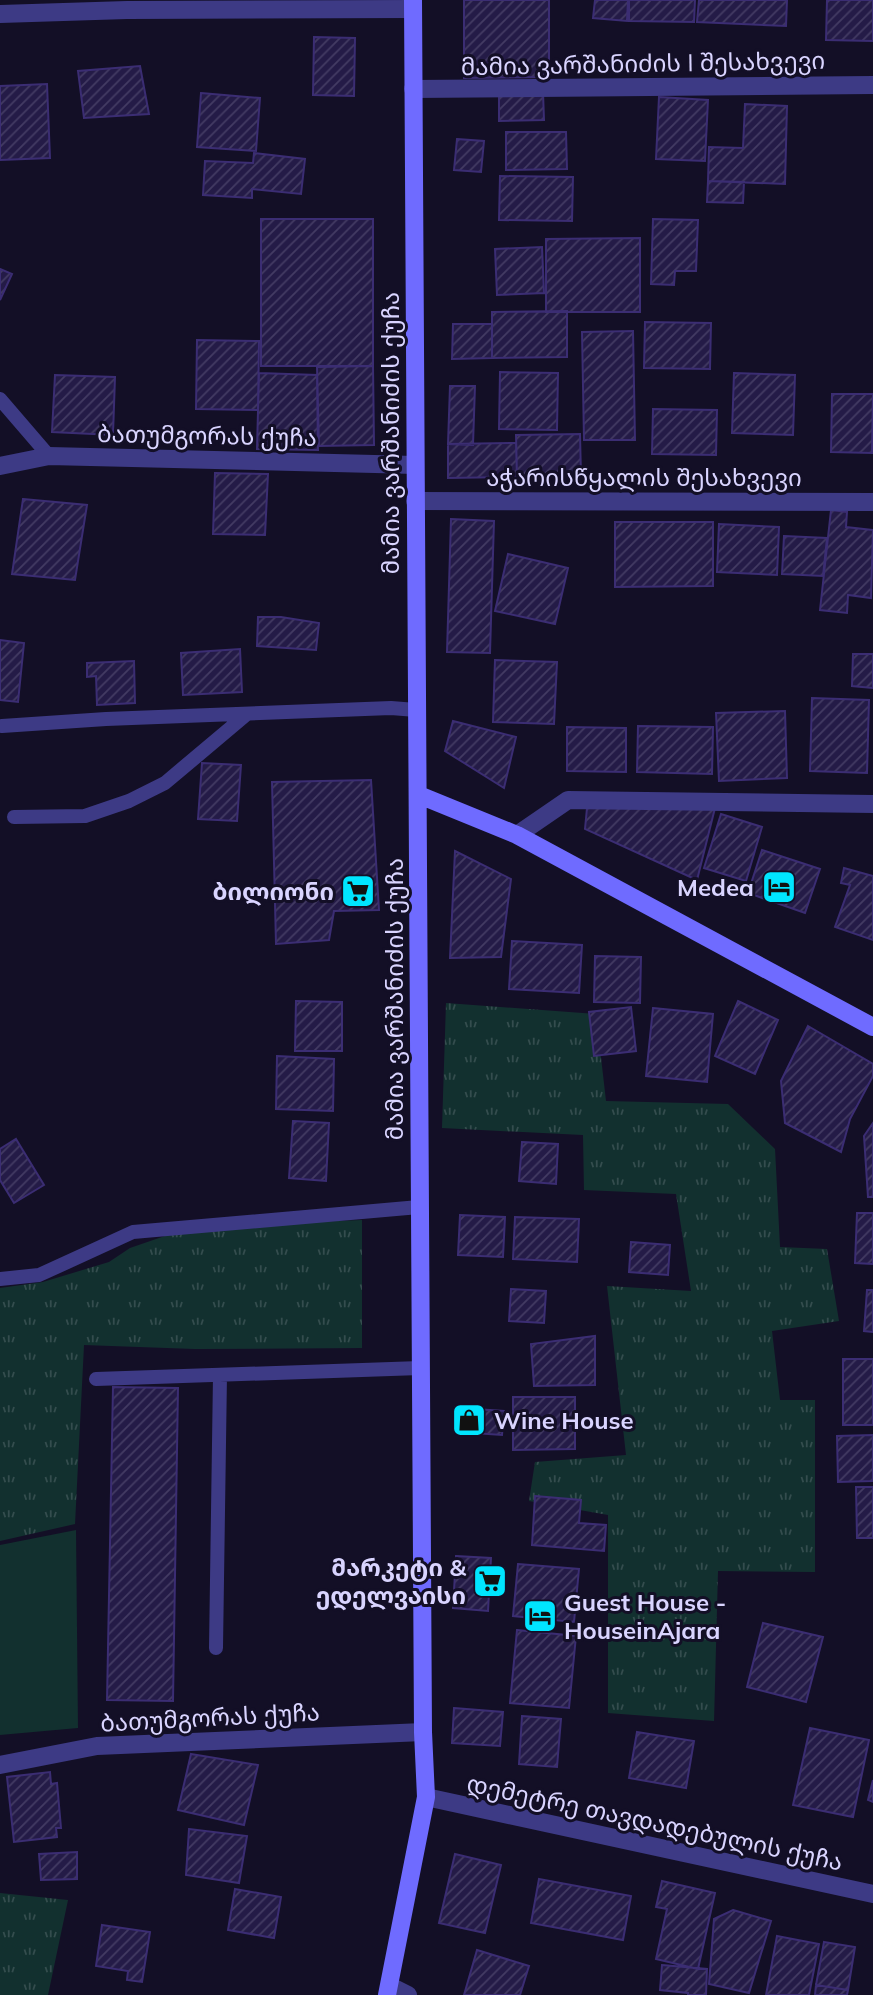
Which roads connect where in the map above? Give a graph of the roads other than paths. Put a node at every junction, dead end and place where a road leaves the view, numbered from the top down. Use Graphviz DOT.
graph roads {
  1 [pos="413,4"];
  2 [pos="0,14"];
  3 [pos="873,85"];
  4 [pos="414,89"];
  5 [pos="0,399"];
  6 [pos="49,456"];
  7 [pos="415,465"];
  8 [pos="0,466"];
  9 [pos="415,501"];
  10 [pos="873,502"];
  11 [pos="416,710"];
  12 [pos="247,714"];
  13 [pos="2,726"];
  14 [pos="419,795"];
  15 [pos="873,804"];
  16 [pos="14,817"];
  17 [pos="516,835"];
  18 [pos="873,1027"];
  19 [pos="419,1207"];
  20 [pos="0,1279"];
  21 [pos="421,1368"];
  22 [pos="220,1375"];
  23 [pos="96,1379"];
  24 [pos="216,1648"];
  25 [pos="424,1732"];
  26 [pos="0,1765"];
  27 [pos="426,1797"];
  28 [pos="873,1894"];
  29 [pos="388,1990"];
  30 [pos="408,1995"];
  1 -- 2 [label="street"];
  1 -- 4 [label="street, მამია ვარშანიძის ქუჩა"];
  3 -- 4 [label="street, მამია ვარშანიძის I შესახვევი"];
  4 -- 7 [label="street, მამია ვარშანიძის ქუჩა"];
  5 -- 6 [label="lane"];
  6 -- 7 [label="street, ბათუმგორას ქუჩა"];
  6 -- 8 [label="street, ბათუმგორას ქუჩა"];
  7 -- 9 [label="street, მამია ვარშანიძის ქუჩა"];
  9 -- 10 [label="street, აჭარისწყალის შესახვევი"];
  9 -- 11 [label="street, მამია ვარშანიძის ქუჩა"];
  11 -- 12 [label="lane"];
  11 -- 14 [label="street, მამია ვარშანიძის ქუჩა"];
  12 -- 13 [label="lane"];
  12 -- 16 [label="lane"];
  14 -- 17 [label="street"];
  14 -- 19 [label="street, მამია ვარშანიძის ქუჩა"];
  15 -- 17 [label="street"];
  17 -- 18 [label="street"];
  19 -- 20 [label="lane"];
  19 -- 21 [label="street, მამია ვარშანიძის ქუჩა"];
  21 -- 22 [label="lane"];
  21 -- 25 [label="street, მამია ვარშანიძის ქუჩა"];
  22 -- 23 [label="lane"];
  22 -- 24 [label="lane"];
  25 -- 26 [label="street, ბათუმგორას ქუჩა"];
  25 -- 27 [label="street, მამია ვარშანიძის ქუჩა"];
  27 -- 28 [label="street, დემეტრე თავდადებულის ქუჩა"];
  27 -- 29 [label="street, მამია ვარშანიძის ქუჩა"];
  29 -- 30 [label="street"];
}
